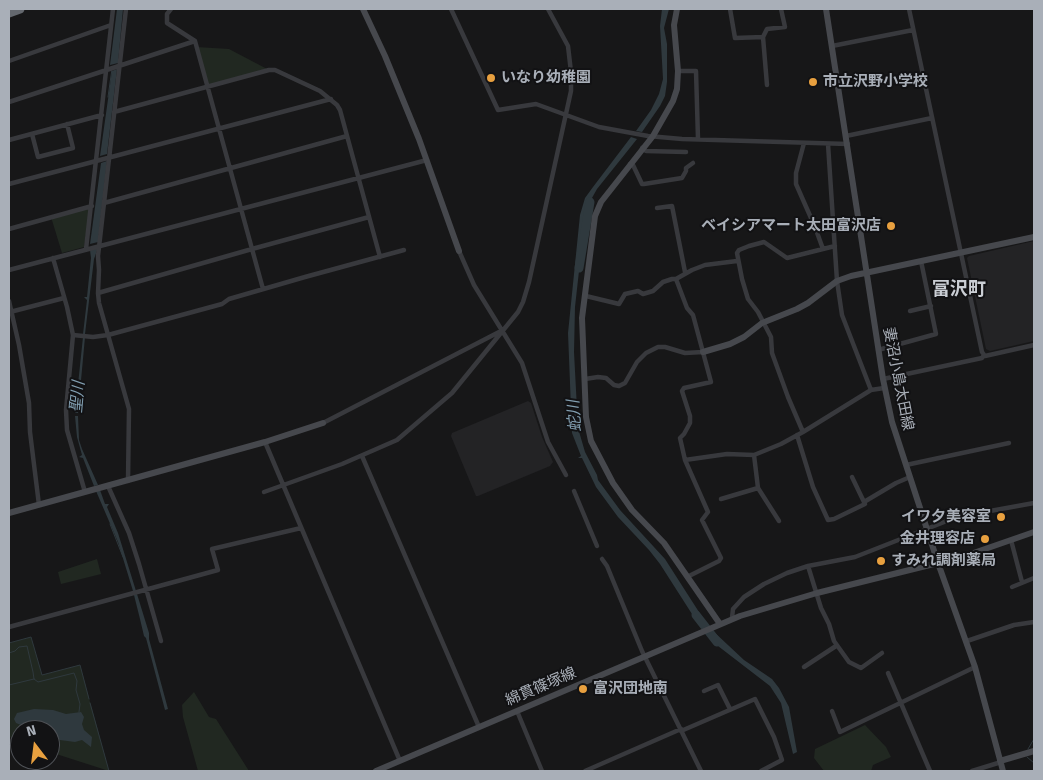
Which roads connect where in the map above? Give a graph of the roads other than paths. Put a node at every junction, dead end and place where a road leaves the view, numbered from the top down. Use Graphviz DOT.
graph roads {
  1 [pos="20,9"];
  2 [pos="113,9"];
  3 [pos="126,9"];
  4 [pos="171,9"];
  5 [pos="363,9"];
  6 [pos="451,9"];
  7 [pos="548,9"];
  8 [pos="677,9"];
  9 [pos="730,9"];
  10 [pos="782,9"];
  11 [pos="826,9"];
  12 [pos="908,9"];
  13 [pos="9,13"];
  14 [pos="111,25"];
  15 [pos="913,30"];
  16 [pos="762,37"];
  17 [pos="195,41"];
  18 [pos="832,46"];
  19 [pos="9,61"];
  20 [pos="118,66"];
  21 [pos="108,70"];
  22 [pos="678,71"];
  23 [pos="767,85"];
  24 [pos="208,87"];
  25 [pos="331,99"];
  26 [pos="9,102"];
  27 [pos="114,112"];
  28 [pos="566,114"];
  29 [pos="102,115"];
  30 [pos="932,118"];
  31 [pos="67,124"];
  32 [pos="219,128"];
  33 [pos="32,134"];
  34 [pos="347,136"];
  35 [pos="650,136"];
  36 [pos="846,136"];
  37 [pos="698,139"];
  38 [pos="9,140"];
  39 [pos="804,143"];
  40 [pos="828,144"];
  41 [pos="848,144"];
  42 [pos="642,148"];
  43 [pos="686,152"];
  44 [pos="108,158"];
  45 [pos="427,160"];
  46 [pos="98,161"];
  47 [pos="693,163"];
  48 [pos="630,164"];
  49 [pos="230,169"];
  50 [pos="360,179"];
  51 [pos="9,184"];
  52 [pos="104,203"];
  53 [pos="92,206"];
  54 [pos="241,208"];
  55 [pos="657,208"];
  56 [pos="369,217"];
  57 [pos="9,229"];
  58 [pos="1034,237"];
  59 [pos="98,246"];
  60 [pos="835,246"];
  61 [pos="88,249"];
  62 [pos="252,249"];
  63 [pos="823,249"];
  64 [pos="404,250"];
  65 [pos="459,251"];
  66 [pos="960,252"];
  67 [pos="380,257"];
  68 [pos="53,258"];
  69 [pos="738,261"];
  70 [pos="921,261"];
  71 [pos="9,270"];
  72 [pos="686,272"];
  73 [pos="866,272"];
  74 [pos="676,279"];
  75 [pos="837,281"];
  76 [pos="263,290"];
  77 [pos="98,293"];
  78 [pos="586,296"];
  79 [pos="64,298"];
  80 [pos="9,301"];
  81 [pos="931,306"];
  82 [pos="910,310"];
  83 [pos="10,312"];
  84 [pos="762,323"];
  85 [pos="502,330"];
  86 [pos="75,335"];
  87 [pos="108,335"];
  88 [pos="1034,346"];
  89 [pos="878,350"];
  90 [pos="703,352"];
  91 [pos="984,355"];
  92 [pos="585,379"];
  93 [pos="883,379"];
  94 [pos="884,388"];
  95 [pos="871,390"];
  96 [pos="323,423"];
  97 [pos="803,432"];
  98 [pos="797,435"];
  99 [pos="265,442"];
  100 [pos="1009,443"];
  101 [pos="754,455"];
  102 [pos="362,456"];
  103 [pos="685,460"];
  104 [pos="906,465"];
  105 [pos="566,475"];
  106 [pos="852,477"];
  107 [pos="910,477"];
  108 [pos="128,481"];
  109 [pos="283,485"];
  110 [pos="107,487"];
  111 [pos="758,488"];
  112 [pos="574,491"];
  113 [pos="87,492"];
  114 [pos="264,492"];
  115 [pos="721,499"];
  116 [pos="864,502"];
  117 [pos="1034,503"];
  118 [pos="39,505"];
  119 [pos="9,513"];
  120 [pos="779,521"];
  121 [pos="301,528"];
  122 [pos="927,530"];
  123 [pos="1034,532"];
  124 [pos="1012,540"];
  125 [pos="597,546"];
  126 [pos="602,559"];
  127 [pos="938,563"];
  128 [pos="808,566"];
  129 [pos="688,577"];
  130 [pos="1034,578"];
  131 [pos="1022,582"];
  132 [pos="1012,587"];
  133 [pos="145,590"];
  134 [pos="817,593"];
  135 [pos="732,618"];
  136 [pos="1034,622"];
  137 [pos="717,625"];
  138 [pos="9,627"];
  139 [pos="160,641"];
  140 [pos="966,641"];
  141 [pos="836,646"];
  142 [pos="882,653"];
  143 [pos="645,657"];
  144 [pos="804,667"];
  145 [pos="975,667"];
  146 [pos="888,673"];
  147 [pos="704,691"];
  148 [pos="902,702"];
  149 [pos="730,709"];
  150 [pos="832,710"];
  151 [pos="517,711"];
  152 [pos="479,727"];
  153 [pos="681,730"];
  154 [pos="1033,753"];
  155 [pos="400,761"];
  156 [pos="1000,761"];
  157 [pos="376,771"];
  158 [pos="542,771"];
  159 [pos="585,771"];
  160 [pos="701,771"];
  161 [pos="761,771"];
  162 [pos="930,771"];
  163 [pos="972,771"];
  164 [pos="1003,771"];
  1 -- 13 [label="highway"];
  2 -- 14 [label="street"];
  3 -- 20 [label="street"];
  4 -- 17 [label="street"];
  5 -- 45 [label="street"];
  6 -- 28 [label="street"];
  7 -- 28 [label="street"];
  8 -- 22 [label="street"];
  9 -- 16 [label="street"];
  10 -- 16 [label="street"];
  11 -- 18 [label="street, 妻沼小島太田線"];
  12 -- 15 [label="street"];
  14 -- 19 [label="street"];
  14 -- 21 [label="street"];
  15 -- 18 [label="street"];
  15 -- 30 [label="street"];
  16 -- 23 [label="street"];
  17 -- 20 [label="street"];
  17 -- 24 [label="street"];
  18 -- 36 [label="street, 妻沼小島太田線"];
  20 -- 21 [label="street"];
  20 -- 27 [label="street"];
  21 -- 26 [label="street"];
  21 -- 29 [label="street"];
  22 -- 35 [label="street"];
  22 -- 37 [label="street"];
  24 -- 25 [label="street"];
  24 -- 27 [label="street"];
  24 -- 32 [label="street"];
  25 -- 32 [label="street"];
  25 -- 34 [label="street"];
  27 -- 44 [label="street"];
  28 -- 35 [label="street"];
  28 -- 85 [label="street"];
  29 -- 31 [label="street"];
  29 -- 46 [label="street"];
  30 -- 36 [label="street"];
  30 -- 66 [label="street"];
  31 -- 33 [label="street"];
  31 -- 33 [label="street"];
  32 -- 44 [label="street"];
  32 -- 49 [label="street"];
  33 -- 38 [label="street"];
  34 -- 49 [label="street"];
  34 -- 50 [label="street"];
  35 -- 37 [label="street"];
  35 -- 42 [label="street"];
  36 -- 41 [label="street, 妻沼小島太田線"];
  37 -- 39 [label="street"];
  39 -- 40 [label="street"];
  39 -- 63 [label="street"];
  40 -- 41 [label="street"];
  40 -- 60 [label="street"];
  41 -- 73 [label="street, 妻沼小島太田線"];
  42 -- 43 [label="street"];
  42 -- 48 [label="street"];
  44 -- 46 [label="street"];
  44 -- 52 [label="street"];
  45 -- 50 [label="street"];
  45 -- 65 [label="street"];
  46 -- 51 [label="street"];
  46 -- 53 [label="street"];
  47 -- 48 [label="street"];
  48 -- 78 [label="street"];
  49 -- 52 [label="street"];
  49 -- 54 [label="street"];
  50 -- 54 [label="street"];
  50 -- 56 [label="street"];
  52 -- 59 [label="street"];
  53 -- 57 [label="street"];
  53 -- 61 [label="street"];
  54 -- 59 [label="street"];
  54 -- 62 [label="street"];
  55 -- 72 [label="street"];
  56 -- 62 [label="street"];
  56 -- 67 [label="street"];
  58 -- 66 [label="street"];
  59 -- 61 [label="street"];
  59 -- 77 [label="street"];
  60 -- 63 [label="street"];
  60 -- 75 [label="street"];
  61 -- 68 [label="street"];
  62 -- 76 [label="street"];
  62 -- 77 [label="street"];
  63 -- 69 [label="street"];
  64 -- 67 [label="street"];
  65 -- 85 [label="street"];
  66 -- 70 [label="street"];
  66 -- 91 [label="street"];
  67 -- 76 [label="street"];
  68 -- 71 [label="street"];
  68 -- 79 [label="street"];
  69 -- 72 [label="street"];
  69 -- 84 [label="street"];
  70 -- 73 [label="street"];
  70 -- 81 [label="street"];
  72 -- 74 [label="street"];
  73 -- 75 [label="street"];
  73 -- 89 [label="street, 妻沼小島太田線"];
  74 -- 78 [label="street"];
  74 -- 90 [label="street"];
  75 -- 84 [label="street"];
  75 -- 95 [label="street"];
  76 -- 87 [label="street"];
  77 -- 87 [label="street"];
  78 -- 92 [label="street"];
  79 -- 83 [label="street"];
  79 -- 86 [label="street"];
  80 -- 83 [label="street"];
  81 -- 82 [label="street"];
  81 -- 89 [label="street"];
  83 -- 118 [label="street"];
  84 -- 90 [label="street"];
  84 -- 97 [label="street"];
  85 -- 96 [label="street"];
  85 -- 102 [label="street"];
  85 -- 105 [label="street"];
  86 -- 87 [label="street"];
  86 -- 113 [label="street"];
  87 -- 108 [label="street"];
  88 -- 91 [label="street"];
  89 -- 93 [label="street, 妻沼小島太田線"];
  90 -- 92 [label="street"];
  90 -- 103 [label="street"];
  91 -- 93 [label="street"];
  92 -- 129 [label="street"];
  93 -- 94 [label="street, 妻沼小島太田線"];
  94 -- 95 [label="street"];
  94 -- 104 [label="street, 妻沼小島太田線"];
  95 -- 97 [label="street"];
  96 -- 99 [label="street"];
  97 -- 98 [label="street"];
  98 -- 101 [label="street"];
  98 -- 116 [label="street"];
  99 -- 108 [label="street"];
  99 -- 109 [label="street"];
  100 -- 104 [label="street"];
  101 -- 103 [label="street"];
  101 -- 111 [label="street"];
  102 -- 109 [label="street"];
  102 -- 152 [label="street"];
  103 -- 129 [label="street"];
  104 -- 107 [label="street, 妻沼小島太田線"];
  106 -- 116 [label="street"];
  107 -- 116 [label="street"];
  107 -- 122 [label="street, 妻沼小島太田線"];
  108 -- 110 [label="street"];
  109 -- 114 [label="street"];
  109 -- 121 [label="street"];
  110 -- 113 [label="street"];
  110 -- 133 [label="street"];
  111 -- 115 [label="street"];
  111 -- 120 [label="street"];
  112 -- 125 [label="street"];
  113 -- 118 [label="street"];
  117 -- 122 [label="street"];
  118 -- 119 [label="street"];
  121 -- 133 [label="street"];
  121 -- 155 [label="street"];
  122 -- 127 [label="street, 妻沼小島太田線"];
  122 -- 128 [label="street"];
  123 -- 124 [label="street, 綿貫篠塚線"];
  124 -- 127 [label="street, 綿貫篠塚線"];
  124 -- 131 [label="street"];
  126 -- 143 [label="street"];
  127 -- 134 [label="street, 綿貫篠塚線"];
  127 -- 140 [label="street, 妻沼小島太田線"];
  128 -- 134 [label="street"];
  128 -- 135 [label="street"];
  129 -- 137 [label="street"];
  130 -- 131 [label="street"];
  131 -- 132 [label="street"];
  133 -- 138 [label="street"];
  133 -- 139 [label="street"];
  134 -- 135 [label="street, 綿貫篠塚線"];
  134 -- 141 [label="street"];
  135 -- 137 [label="street, 綿貫篠塚線"];
  136 -- 140 [label="street"];
  137 -- 143 [label="street, 綿貫篠塚線"];
  140 -- 145 [label="street, 妻沼小島太田線"];
  141 -- 142 [label="street"];
  141 -- 144 [label="street"];
  143 -- 151 [label="street, 綿貫篠塚線"];
  143 -- 153 [label="street"];
  145 -- 148 [label="street"];
  145 -- 156 [label="street, 妻沼小島太田線"];
  146 -- 148 [label="street"];
  147 -- 149 [label="street"];
  148 -- 150 [label="street"];
  148 -- 162 [label="street"];
  149 -- 153 [label="street"];
  149 -- 161 [label="street"];
  151 -- 152 [label="street, 綿貫篠塚線"];
  151 -- 158 [label="street"];
  152 -- 155 [label="street, 綿貫篠塚線"];
  153 -- 159 [label="street"];
  153 -- 160 [label="street"];
  154 -- 156 [label="street"];
  155 -- 157 [label="street, 綿貫篠塚線"];
  156 -- 163 [label="street"];
  156 -- 164 [label="street, 妻沼小島太田線"];
}
